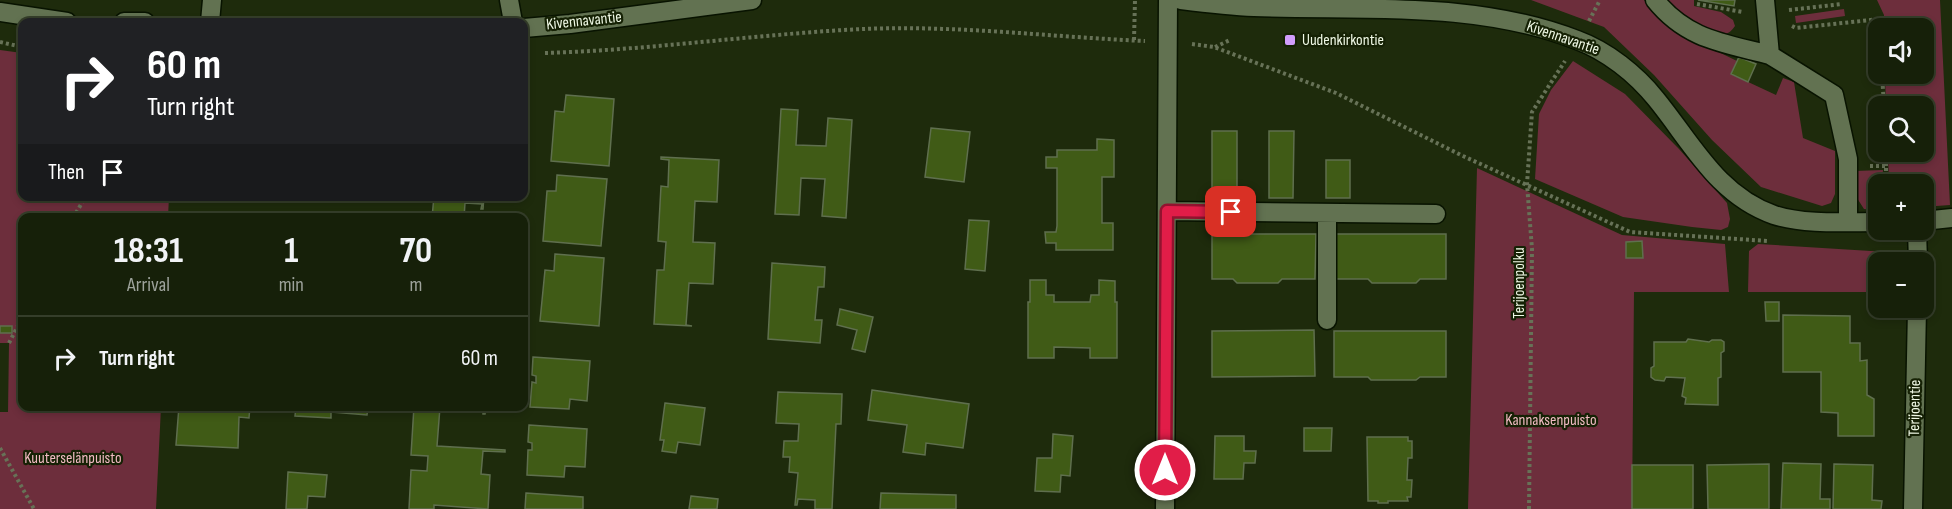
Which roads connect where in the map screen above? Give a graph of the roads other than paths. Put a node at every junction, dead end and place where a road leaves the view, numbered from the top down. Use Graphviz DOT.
graph roads {
  1 [pos="212,0"];
  2 [pos="509,0"];
  3 [pos="752,0"];
  4 [pos="1168,0"];
  5 [pos="1181,0"];
  6 [pos="1655,0"];
  7 [pos="1766,8"];
  8 [pos="0,12"];
  9 [pos="40,18"];
  10 [pos="210,18"];
  11 [pos="512,18"];
  12 [pos="528,28"];
  13 [pos="1770,55"];
  14 [pos="1167,211"];
  15 [pos="1327,213"];
  16 [pos="1436,214"];
  17 [pos="1952,218"];
  18 [pos="1934,220"];
  19 [pos="1848,222"];
  20 [pos="1868,222"];
  21 [pos="1917,318"];
  22 [pos="1327,320"];
  23 [pos="1165,509"];
  24 [pos="1913,509"];
  1 -- 10 [label="street"];
  2 -- 11 [label="street"];
  3 -- 12 [label="street, Kivennavantie"];
  4 -- 14 [label="street"];
  5 -- 19 [label="street, Kivennavantie"];
  6 -- 13 [label="street"];
  7 -- 13 [label="street"];
  8 -- 9 [label="street"];
  13 -- 19 [label="street"];
  14 -- 15 [label="street"];
  14 -- 23 [label="street"];
  15 -- 16 [label="street"];
  15 -- 22 [label="street"];
  17 -- 18 [label="street"];
  19 -- 20 [label="street, Kivennavantie"];
  21 -- 24 [label="street, Terijoentie"];
}
